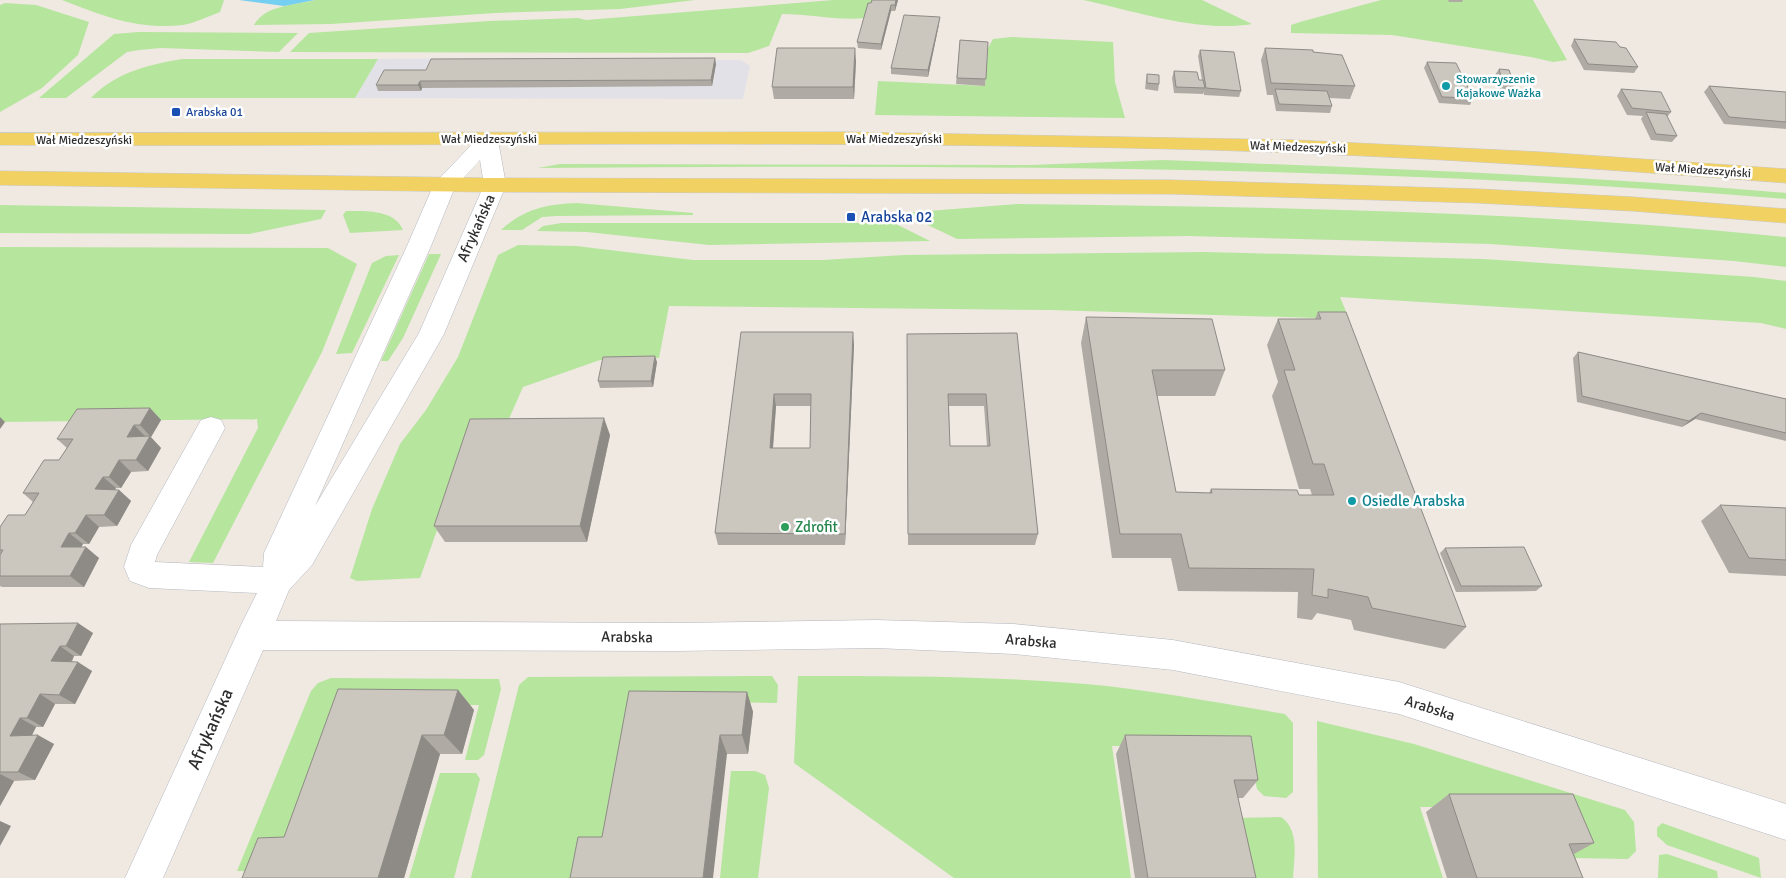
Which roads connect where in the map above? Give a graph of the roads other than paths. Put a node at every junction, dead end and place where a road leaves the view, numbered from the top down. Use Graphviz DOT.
graph roads {
  1 [pos="0,139"];
  2 [pos="487,140"];
  3 [pos="1786,176"];
  4 [pos="0,178"];
  5 [pos="445,184"];
  6 [pos="495,185"];
  7 [pos="1786,216"];
  8 [pos="211,428"];
  9 [pos="278,581"];
  10 [pos="252,635"];
  11 [pos="1786,822"];
  12 [pos="144,878"];
  1 -- 2 [label="main road, Wał Miedzeszyński"];
  2 -- 3 [label="main road, Wał Miedzeszyński"];
  2 -- 5 [label="street, Afrykańska"];
  2 -- 6 [label="street, Afrykańska"];
  4 -- 5 [label="main road"];
  5 -- 6 [label="main road"];
  5 -- 9 [label="street, Afrykańska"];
  6 -- 7 [label="main road"];
  6 -- 9 [label="street, Afrykańska"];
  8 -- 9 [label="street"];
  9 -- 10 [label="street, Afrykańska"];
  10 -- 11 [label="street, Arabska"];
  10 -- 12 [label="street, Afrykańska"];
}
